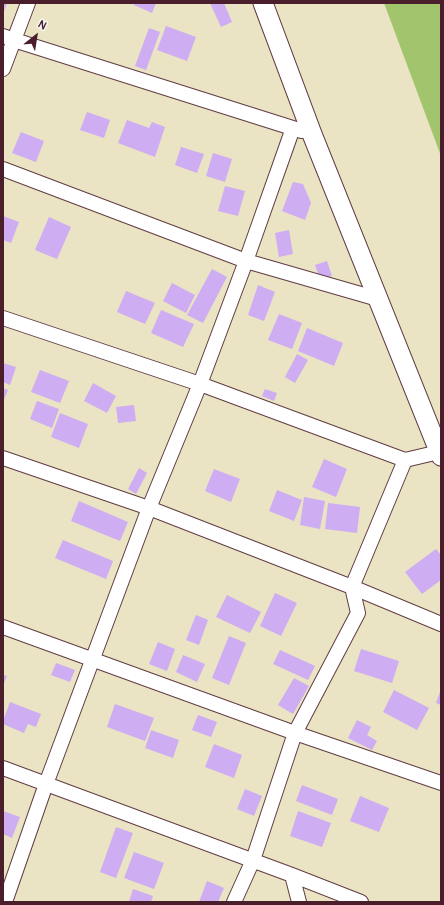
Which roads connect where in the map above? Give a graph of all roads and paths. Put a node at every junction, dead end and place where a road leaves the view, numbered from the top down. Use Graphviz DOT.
graph roads {
  1 [pos="28,3"];
  2 [pos="263,3"];
  3 [pos="8,38"];
  4 [pos="3,69"];
  5 [pos="293,128"];
  6 [pos="312,134"];
  7 [pos="3,169"];
  8 [pos="246,261"];
  9 [pos="378,299"];
  10 [pos="3,318"];
  11 [pos="200,384"];
  12 [pos="440,454"];
  13 [pos="3,458"];
  14 [pos="405,460"];
  15 [pos="149,508"];
  16 [pos="352,587"];
  17 [pos="441,624"];
  18 [pos="3,627"];
  19 [pos="92,659"];
  20 [pos="295,733"];
  21 [pos="3,768"];
  22 [pos="441,783"];
  23 [pos="46,784"];
  24 [pos="253,860"];
  25 [pos="292,875"];
  26 [pos="4,902"];
  27 [pos="234,902"];
  28 [pos="299,902"];
  29 [pos="361,902"];
  1 -- 3 [label="street"];
  2 -- 6 [label="main road"];
  3 -- 4 [label="street"];
  3 -- 5 [label="street"];
  5 -- 6 [label="street"];
  5 -- 8 [label="street"];
  6 -- 9 [label="main road"];
  7 -- 8 [label="street"];
  8 -- 9 [label="street"];
  8 -- 11 [label="street"];
  9 -- 12 [label="main road"];
  10 -- 11 [label="street"];
  11 -- 14 [label="street"];
  11 -- 15 [label="street"];
  12 -- 14 [label="street"];
  13 -- 15 [label="street"];
  14 -- 16 [label="street"];
  15 -- 16 [label="street"];
  15 -- 19 [label="street"];
  16 -- 17 [label="street"];
  16 -- 20 [label="street"];
  18 -- 19 [label="street"];
  19 -- 20 [label="street"];
  19 -- 23 [label="street"];
  20 -- 22 [label="street"];
  20 -- 24 [label="street"];
  21 -- 23 [label="street"];
  23 -- 24 [label="street"];
  23 -- 26 [label="street"];
  24 -- 25 [label="street"];
  24 -- 27 [label="street"];
  25 -- 28 [label="street"];
  25 -- 29 [label="street"];
}
